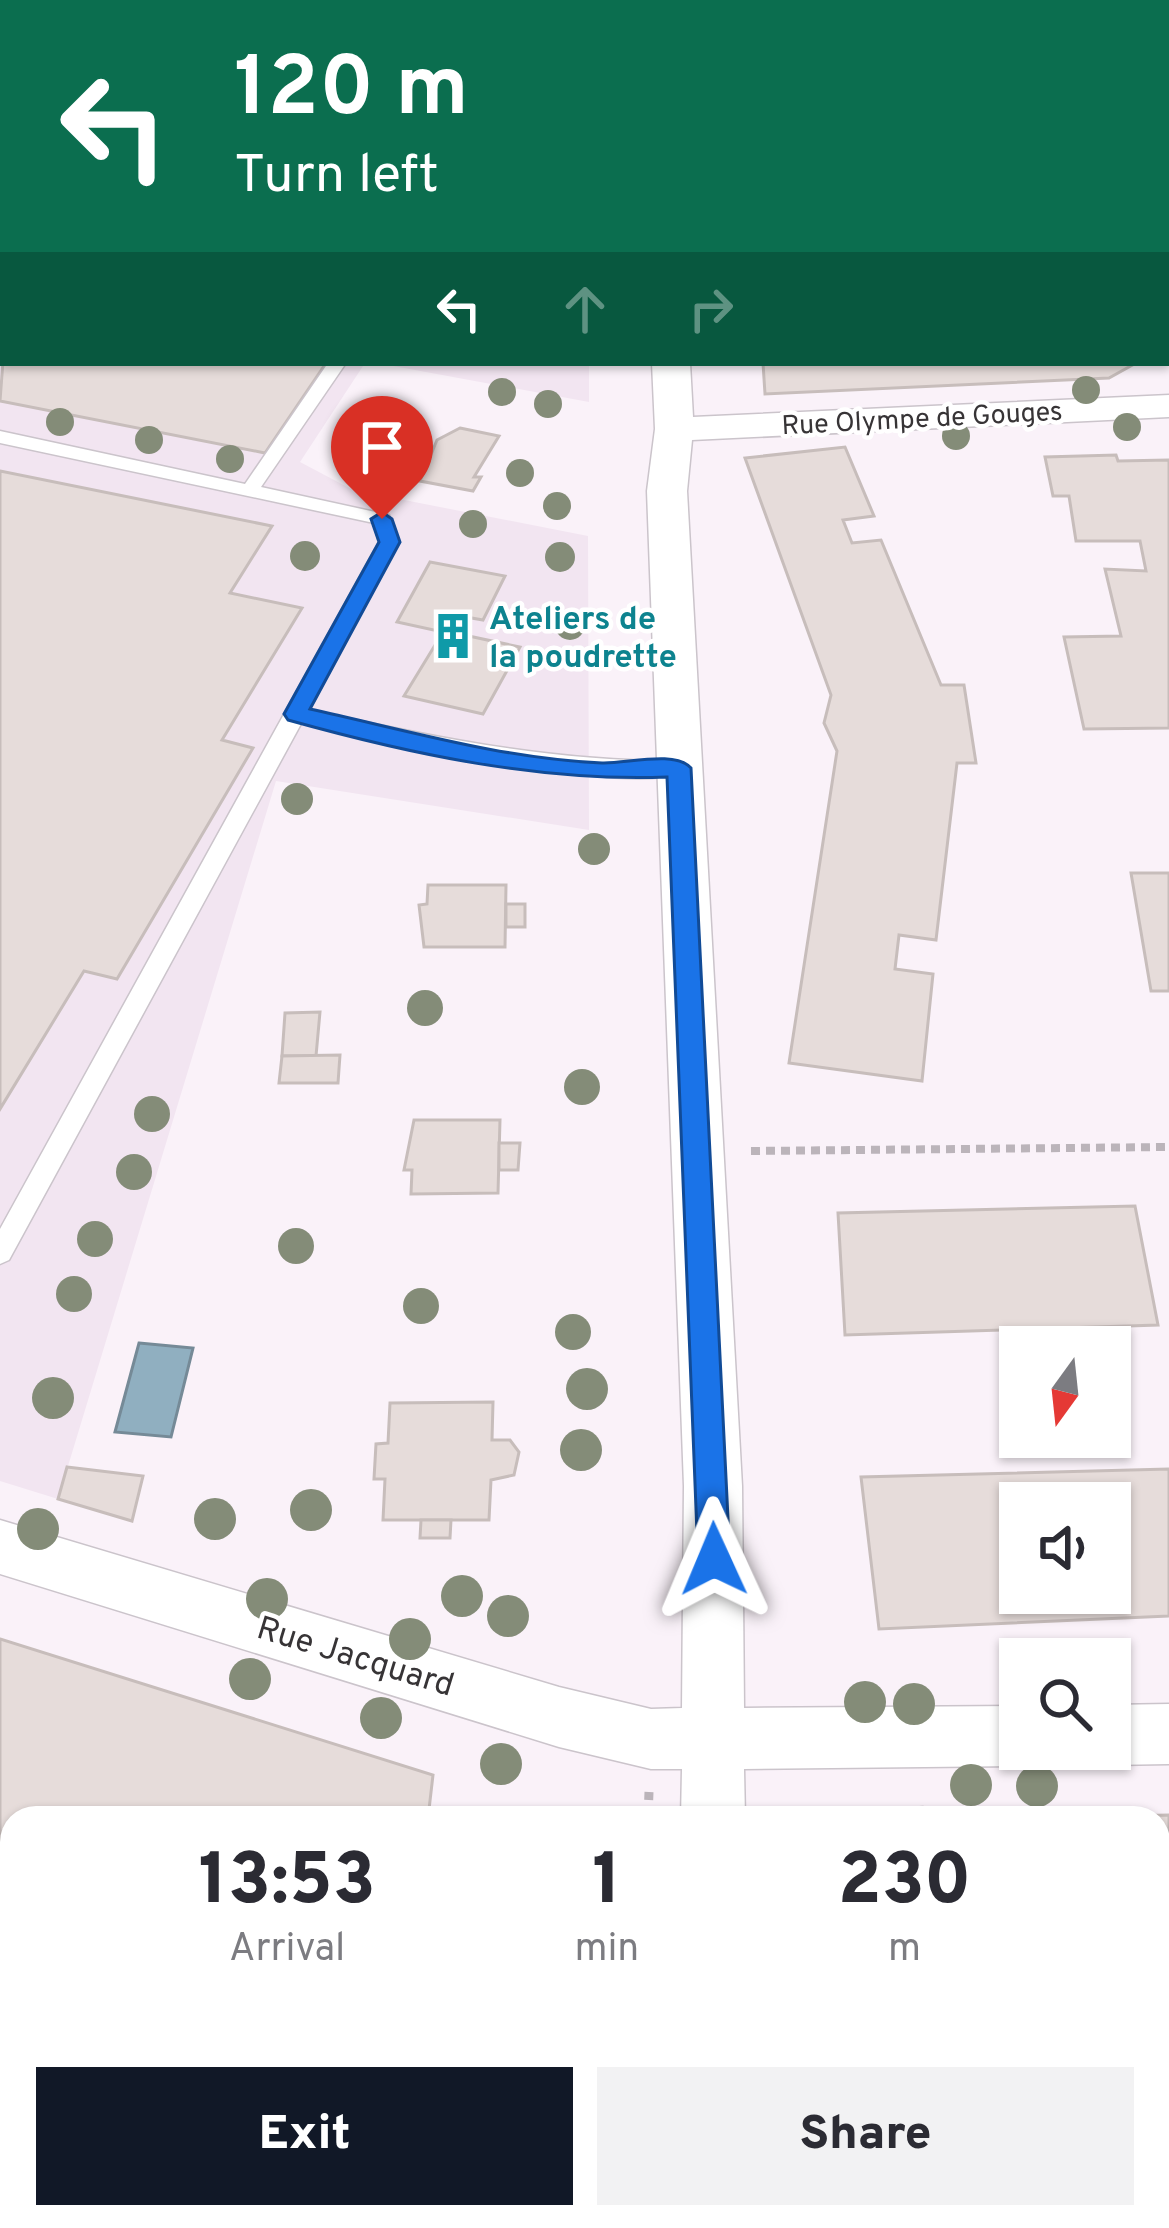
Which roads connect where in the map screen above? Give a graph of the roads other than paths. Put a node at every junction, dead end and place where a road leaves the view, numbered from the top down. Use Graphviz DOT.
graph roads {
  1 [pos="335,366"];
  2 [pos="670,366"];
  3 [pos="1169,406"];
  4 [pos="674,429"];
  5 [pos="0,437"];
  6 [pos="251,489"];
  7 [pos="296,714"];
  8 [pos="679,768"];
  9 [pos="0,1253"];
  10 [pos="0,1547"];
  11 [pos="1169,1734"];
  12 [pos="1131,1735"];
  13 [pos="999,1736"];
  14 [pos="717,1737"];
  15 [pos="714,1806"];
  1 -- 6 [label="lane"];
  2 -- 4 [label="street"];
  3 -- 4 [label="street, Rue Olympe de Gouges"];
  4 -- 8 [label="street"];
  5 -- 6 [label="lane"];
  6 -- 7 [label="lane"];
  7 -- 8 [label="lane"];
  7 -- 9 [label="lane"];
  8 -- 14 [label="street"];
  10 -- 14 [label="street, Rue Jacquard"];
  11 -- 12 [label="street"];
  13 -- 14 [label="street, Rue Jacquard"];
  14 -- 15 [label="street"];
}
